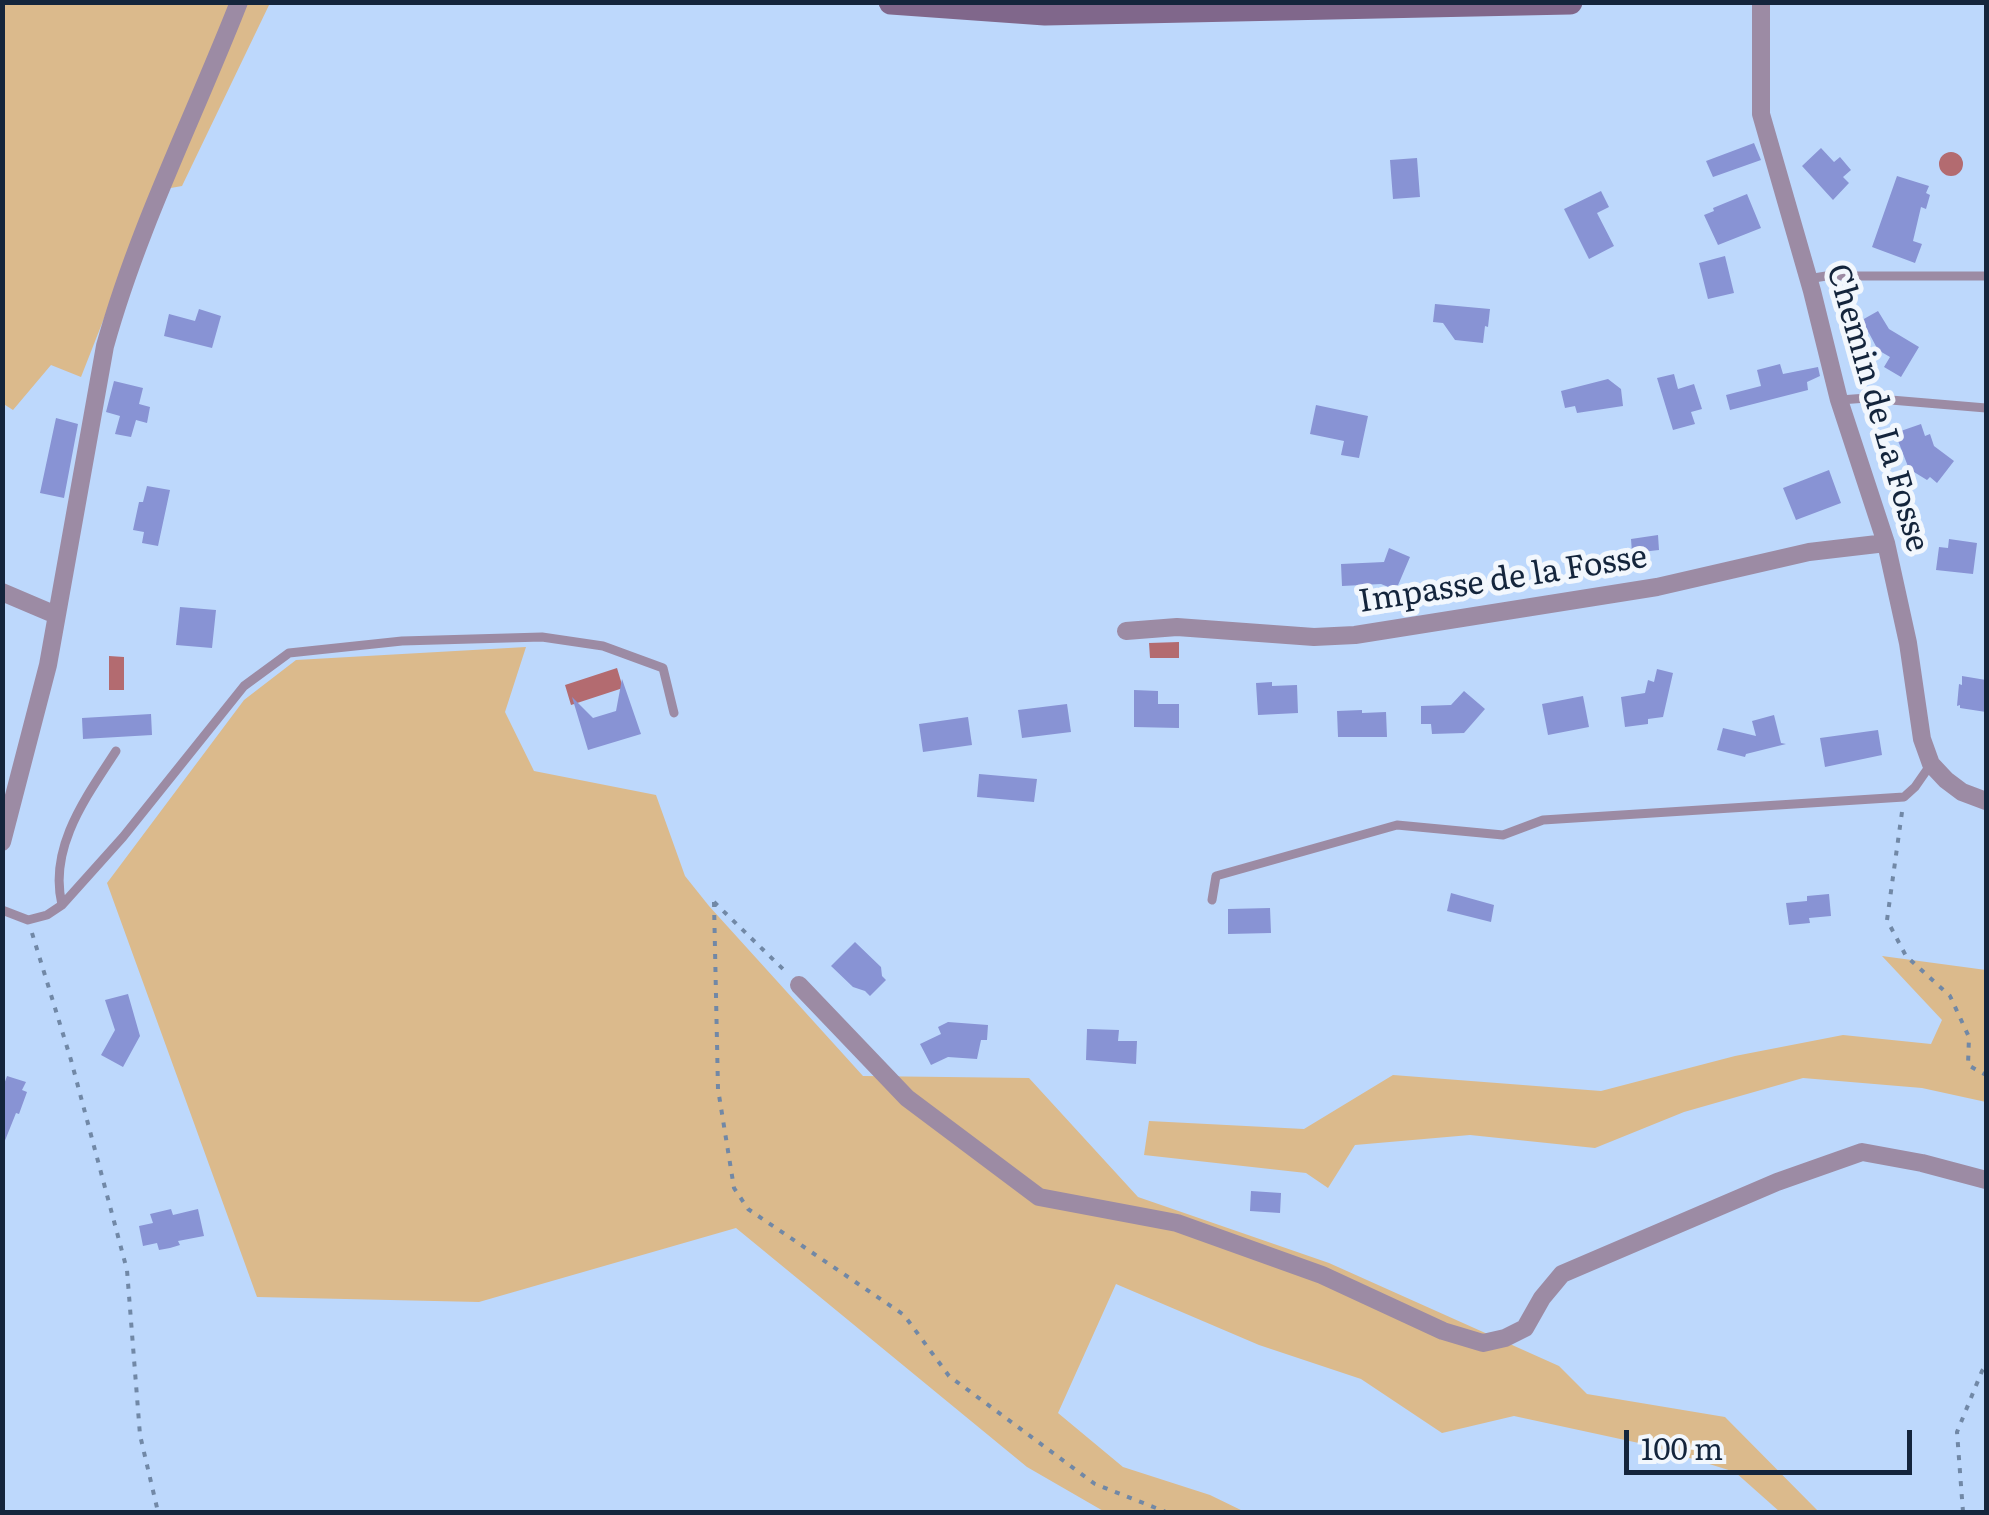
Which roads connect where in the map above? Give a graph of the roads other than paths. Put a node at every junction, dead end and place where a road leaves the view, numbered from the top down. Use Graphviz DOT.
graph roads {
  1 [pos="240,2"];
  2 [pos="890,2"];
  3 [pos="1570,2"];
  4 [pos="1761,2"];
  5 [pos="1986,276"];
  6 [pos="1808,279"];
  7 [pos="1838,400"];
  8 [pos="1986,408"];
  9 [pos="1886,543"];
  10 [pos="2,592"];
  11 [pos="56,614"];
  12 [pos="1126,632"];
  13 [pos="674,712"];
  14 [pos="116,751"];
  15 [pos="1931,764"];
  16 [pos="1986,801"];
  17 [pos="2,842"];
  18 [pos="1212,900"];
  19 [pos="62,905"];
  20 [pos="2,910"];
  21 [pos="799,985"];
  22 [pos="1986,1180"];
  1 -- 11 [label="street"];
  2 -- 3 [label="main road"];
  4 -- 6 [label="street, Chemin de La Fosse"];
  5 -- 6 [label="lane"];
  6 -- 7 [label="street, Chemin de La Fosse"];
  7 -- 8 [label="lane"];
  7 -- 9 [label="street, Chemin de La Fosse"];
  9 -- 12 [label="street, Impasse de la Fosse"];
  9 -- 15 [label="street, Chemin de La Fosse"];
  10 -- 11 [label="street"];
  11 -- 17 [label="street"];
  13 -- 19 [label="lane"];
  14 -- 19 [label="lane"];
  15 -- 16 [label="street"];
  15 -- 18 [label="lane"];
  19 -- 20 [label="lane"];
  21 -- 22 [label="street"];
}
